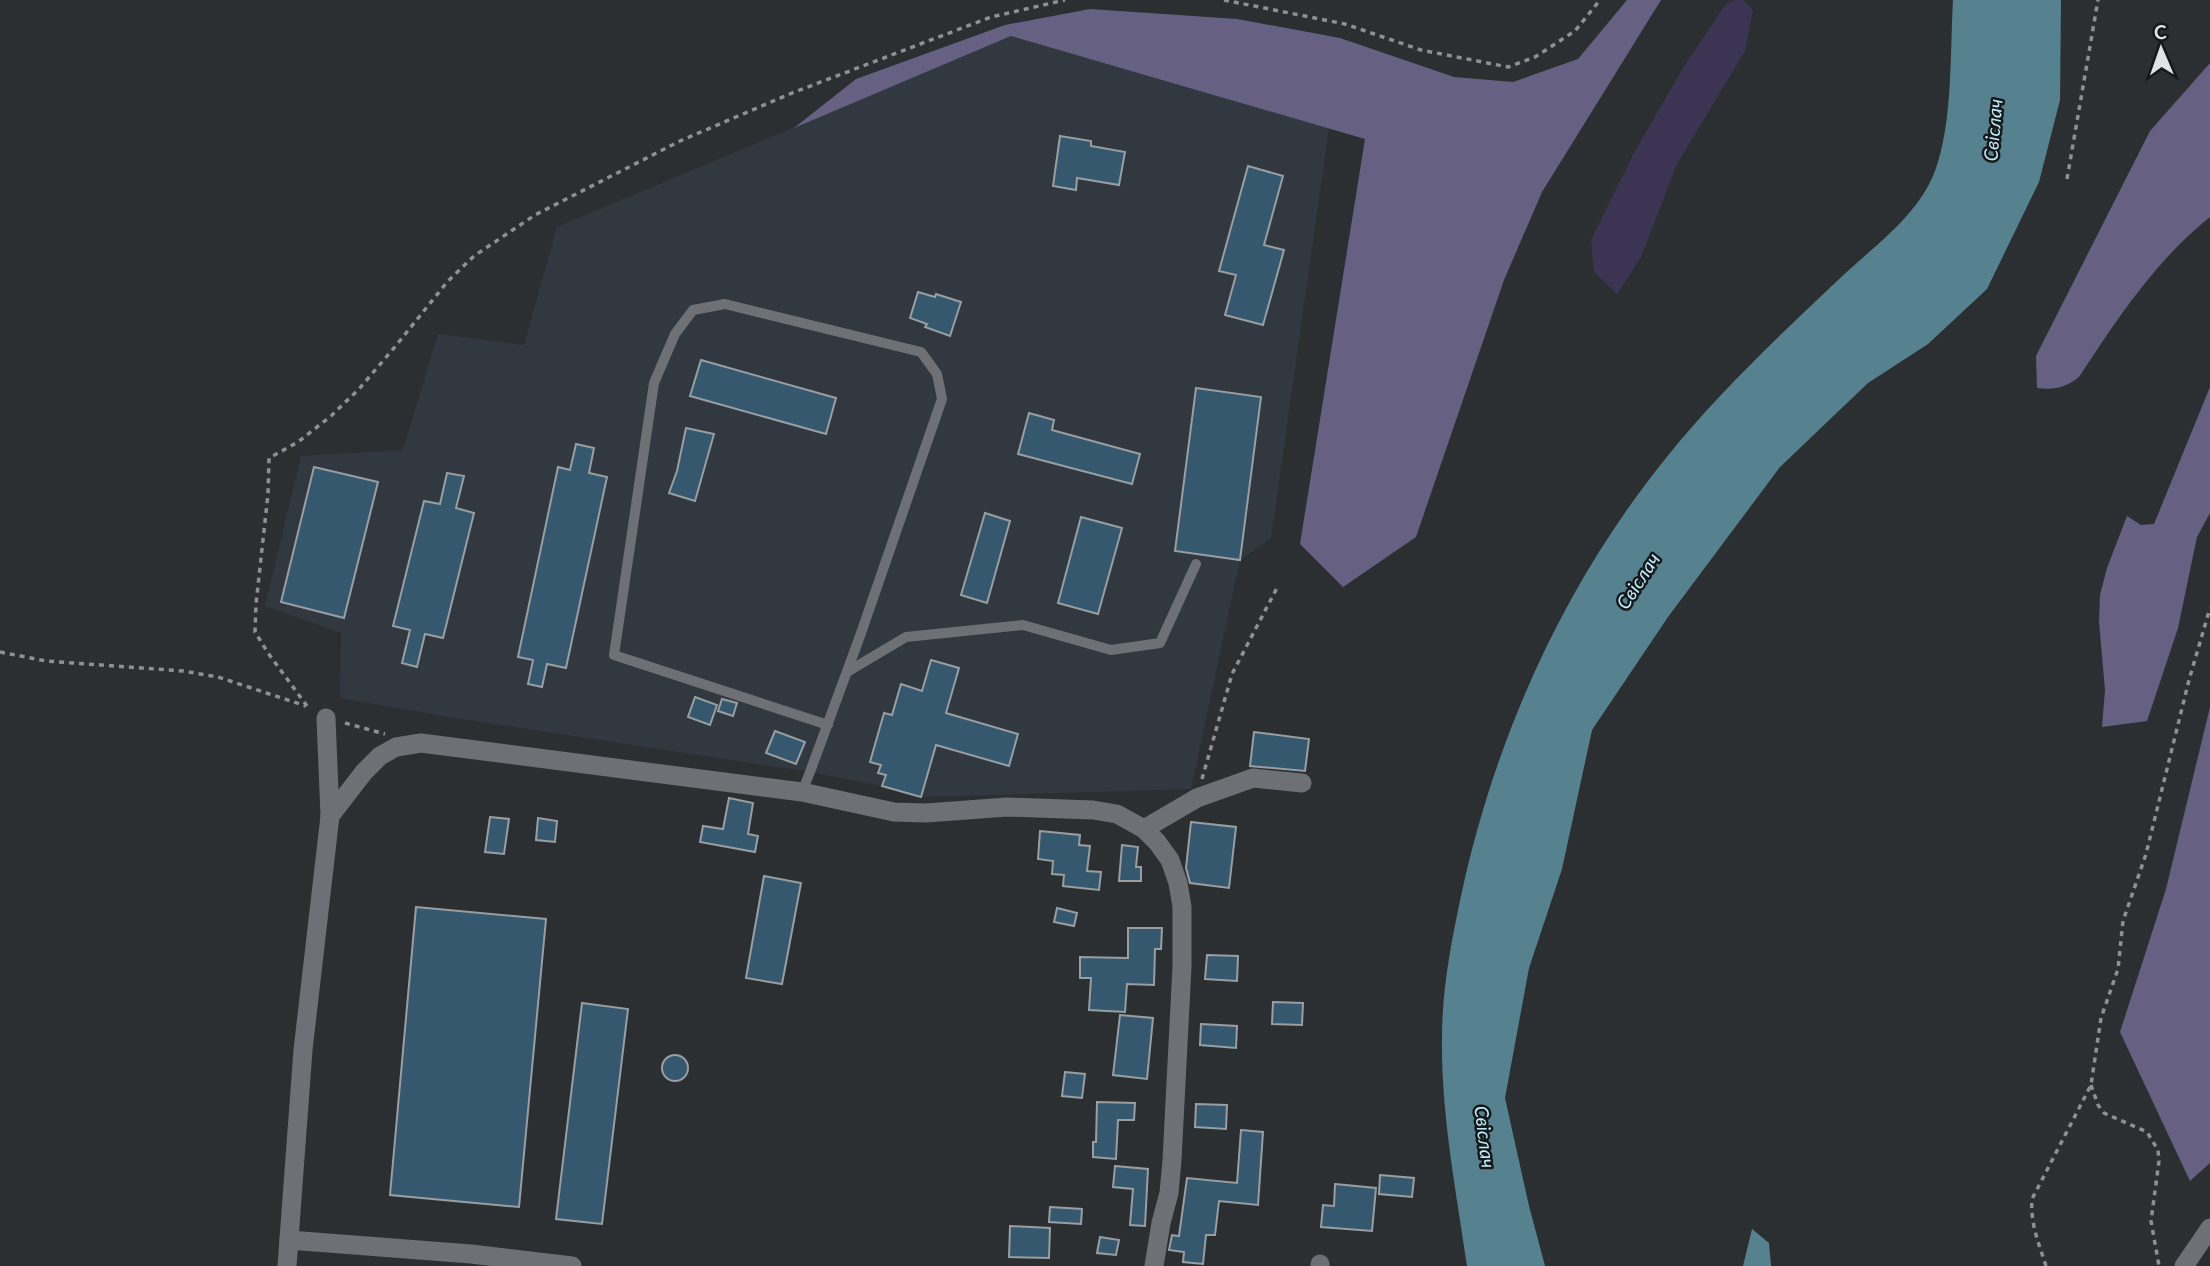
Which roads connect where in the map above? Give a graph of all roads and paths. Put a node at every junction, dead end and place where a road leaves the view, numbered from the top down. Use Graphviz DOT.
graph roads {
  1 [pos="1065,0"];
  2 [pos="1224,0"];
  3 [pos="1600,0"];
  4 [pos="2098,0"];
  5 [pos="2067,179"];
  6 [pos="1196,564"];
  7 [pos="1278,586"];
  8 [pos="2210,608"];
  9 [pos="0,652"];
  10 [pos="847,672"];
  11 [pos="307,706"];
  12 [pos="326,718"];
  13 [pos="828,725"];
  14 [pos="421,743"];
  15 [pos="1302,783"];
  16 [pos="802,792"];
  17 [pos="1197,798"];
  18 [pos="330,816"];
  19 [pos="1144,829"];
  20 [pos="2091,1085"];
  21 [pos="2210,1228"];
  22 [pos="289,1240"];
  23 [pos="470,1260"];
  24 [pos="287,1266"];
  25 [pos="572,1266"];
  26 [pos="1154,1266"];
  27 [pos="2046,1266"];
  28 [pos="2159,1266"];
  29 [pos="2184,1266"];
  1 -- 11 [label="path"];
  2 -- 3 [label="path"];
  4 -- 5 [label="path"];
  6 -- 10 [label="lane"];
  7 -- 17 [label="path"];
  8 -- 20 [label="path"];
  9 -- 11 [label="path"];
  10 -- 13 [label="lane"];
  10 -- 13 [label="lane"];
  11 -- 12 [label="path"];
  12 -- 14 [label="path"];
  12 -- 18 [label="street"];
  13 -- 16 [label="lane"];
  14 -- 16 [label="street"];
  14 -- 18 [label="street"];
  15 -- 17 [label="street"];
  16 -- 19 [label="street"];
  17 -- 19 [label="street"];
  18 -- 22 [label="street"];
  19 -- 26 [label="street"];
  20 -- 27 [label="path"];
  20 -- 28 [label="path"];
  21 -- 29 [label="street"];
  22 -- 23 [label="street"];
  22 -- 24 [label="street"];
  23 -- 25 [label="street"];
}
